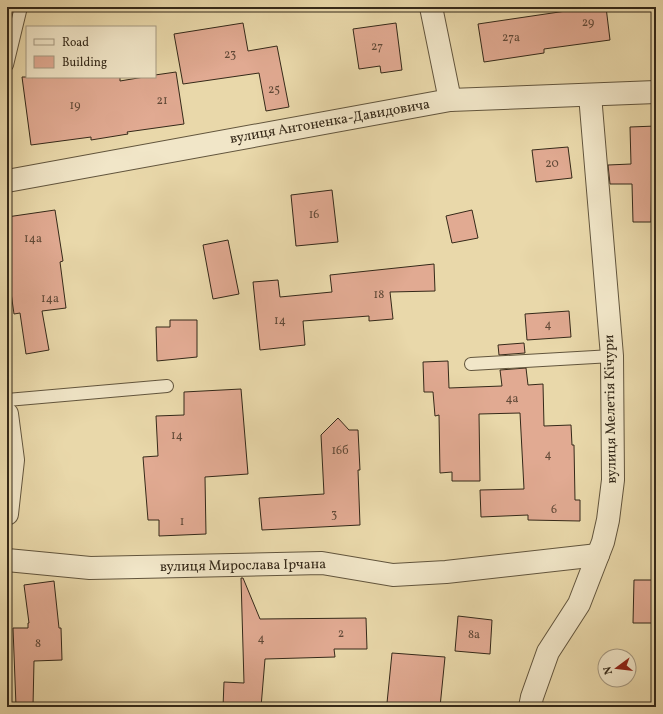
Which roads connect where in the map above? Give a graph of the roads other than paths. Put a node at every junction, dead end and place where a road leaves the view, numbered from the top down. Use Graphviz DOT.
graph roads {
  1 [pos="21,7"];
  2 [pos="431,7"];
  3 [pos="7,65"];
  4 [pos="656,92"];
  5 [pos="590,95"];
  6 [pos="450,100"];
  7 [pos="7,181"];
  8 [pos="612,356"];
  9 [pos="471,364"];
  10 [pos="167,386"];
  11 [pos="7,400"];
  12 [pos="7,414"];
  13 [pos="7,514"];
  14 [pos="598,555"];
  15 [pos="7,560"];
  16 [pos="530,707"];
  1 -- 3 [label="lane"];
  2 -- 6 [label="street"];
  4 -- 5 [label="street, вулиця Антоненка-Давидовича"];
  5 -- 6 [label="street, вулиця Антоненка-Давидовича"];
  5 -- 8 [label="street, вулиця Мелетія Кічури"];
  6 -- 7 [label="street, вулиця Антоненка-Давидовича"];
  8 -- 9 [label="lane"];
  8 -- 14 [label="street, вулиця Мелетія Кічури"];
  10 -- 11 [label="lane"];
  12 -- 13 [label="street"];
  14 -- 15 [label="street, вулиця Мирослава Ірчана"];
  14 -- 16 [label="street, вулиця Мелетія Кічури"];
}
